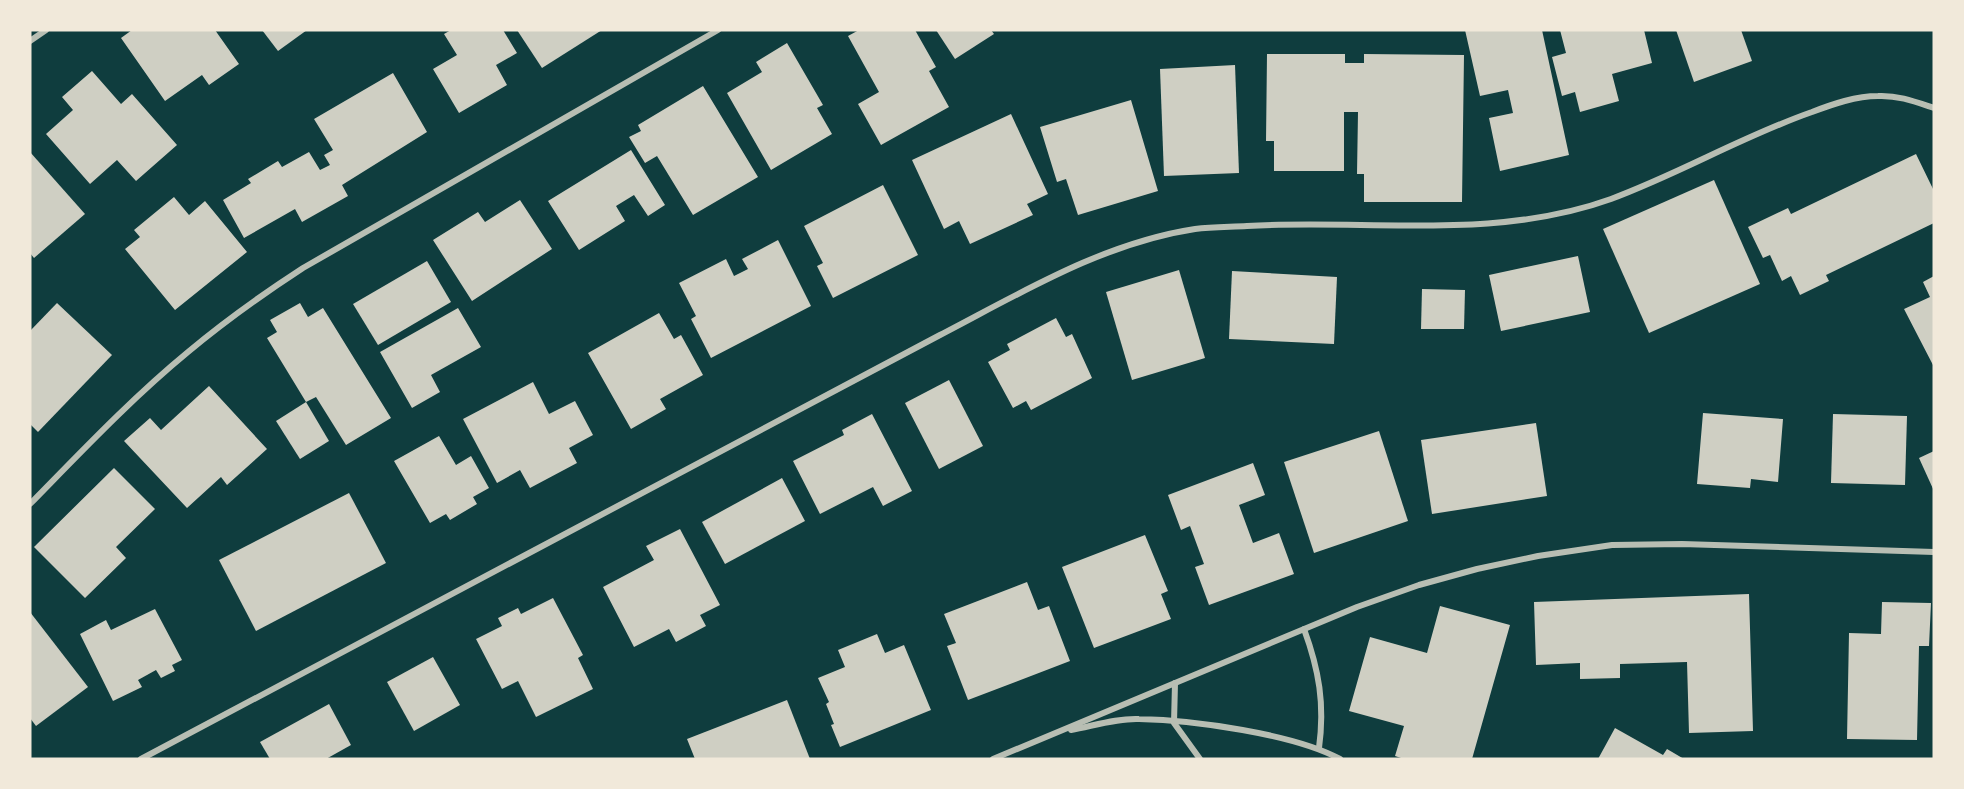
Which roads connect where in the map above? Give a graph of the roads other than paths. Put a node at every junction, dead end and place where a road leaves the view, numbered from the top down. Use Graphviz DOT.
graph roads {
  1 [pos="46,30"];
  2 [pos="718,30"];
  3 [pos="30,41"];
  4 [pos="1934,108"];
  5 [pos="30,504"];
  6 [pos="1934,552"];
  7 [pos="1304,629"];
  8 [pos="1174,683"];
  9 [pos="1174,723"];
  10 [pos="1059,732"];
  11 [pos="1319,748"];
  12 [pos="141,759"];
  13 [pos="993,759"];
  14 [pos="1200,759"];
  15 [pos="1340,759"];
  1 -- 3 [label="street"];
  2 -- 5 [label="street"];
  4 -- 12 [label="street"];
  6 -- 7 [label="street"];
  7 -- 8 [label="street"];
  7 -- 11 [label="street"];
  8 -- 9 [label="street"];
  8 -- 10 [label="street"];
  9 -- 10 [label="street"];
  9 -- 11 [label="street"];
  9 -- 14 [label="street"];
  10 -- 13 [label="street"];
  11 -- 15 [label="street"];
}
